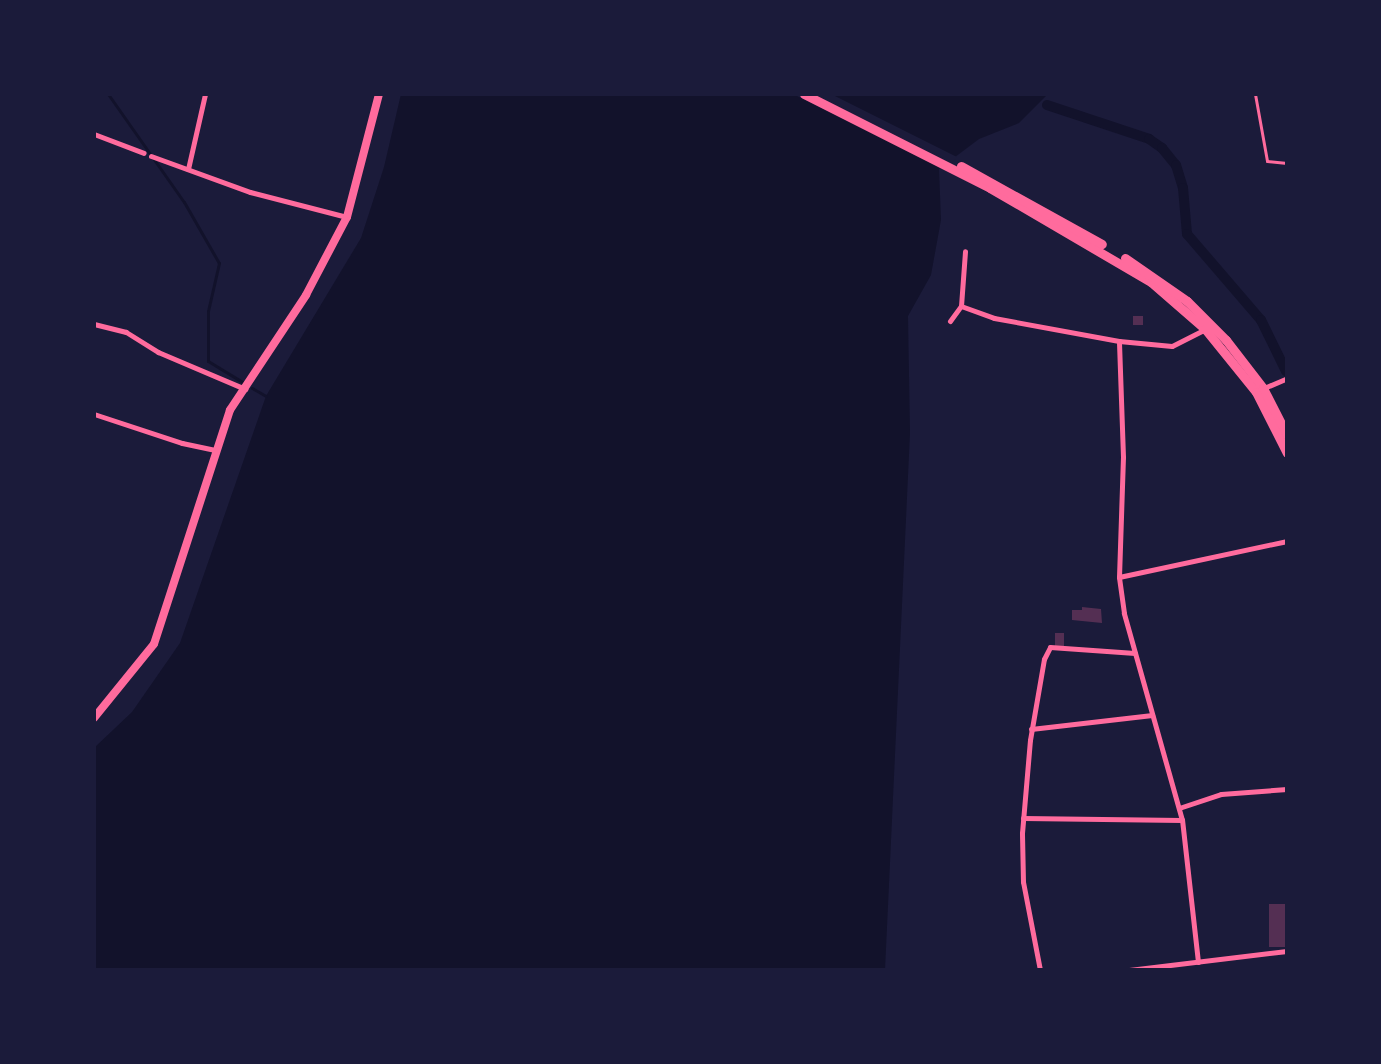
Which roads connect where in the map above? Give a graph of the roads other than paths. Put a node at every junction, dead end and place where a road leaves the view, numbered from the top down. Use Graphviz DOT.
graph roads {
  1 [pos="205,94"];
  2 [pos="379,94"];
  3 [pos="804,94"];
  4 [pos="816,94"];
  5 [pos="1255,94"];
  6 [pos="94,134"];
  7 [pos="1287,163"];
  8 [pos="188,169"];
  9 [pos="992,185"];
  10 [pos="347,217"];
  11 [pos="965,251"];
  12 [pos="961,306"];
  13 [pos="950,321"];
  14 [pos="94,324"];
  15 [pos="1205,329"];
  16 [pos="1119,341"];
  17 [pos="1287,378"];
  18 [pos="245,389"];
  19 [pos="1259,390"];
  20 [pos="94,414"];
  21 [pos="1287,435"];
  22 [pos="216,450"];
  23 [pos="1287,453"];
  24 [pos="1287,541"];
  25 [pos="1119,577"];
  26 [pos="1135,653"];
  27 [pos="1152,715"];
  28 [pos="94,718"];
  29 [pos="1031,729"];
  30 [pos="1287,789"];
  31 [pos="1179,808"];
  32 [pos="1023,818"];
  33 [pos="1182,820"];
  34 [pos="1287,951"];
  35 [pos="1198,962"];
  36 [pos="1181,967"];
  37 [pos="1040,970"];
  38 [pos="1129,970"];
  1 -- 8 [label="street"];
  2 -- 10 [label="main road"];
  3 -- 9 [label="highway"];
  4 -- 9 [label="highway"];
  5 -- 7 [label="lane"];
  6 -- 8 [label="street"];
  8 -- 10 [label="street"];
  9 -- 15 [label="highway"];
  9 -- 19 [label="highway"];
  10 -- 18 [label="main road"];
  11 -- 12 [label="street"];
  12 -- 13 [label="street"];
  12 -- 16 [label="street"];
  14 -- 18 [label="street"];
  15 -- 16 [label="street"];
  15 -- 19 [label="highway"];
  16 -- 25 [label="street"];
  17 -- 19 [label="street"];
  18 -- 22 [label="main road"];
  19 -- 21 [label="highway"];
  19 -- 23 [label="highway"];
  20 -- 22 [label="street"];
  22 -- 28 [label="main road"];
  24 -- 25 [label="street"];
  25 -- 26 [label="street"];
  26 -- 27 [label="street"];
  26 -- 29 [label="street"];
  27 -- 29 [label="street"];
  27 -- 31 [label="street"];
  29 -- 32 [label="street"];
  30 -- 31 [label="street"];
  31 -- 33 [label="street"];
  32 -- 33 [label="street"];
  32 -- 37 [label="street"];
  33 -- 35 [label="street"];
  34 -- 35 [label="street"];
  35 -- 36 [label="street"];
  36 -- 38 [label="street"];
}
